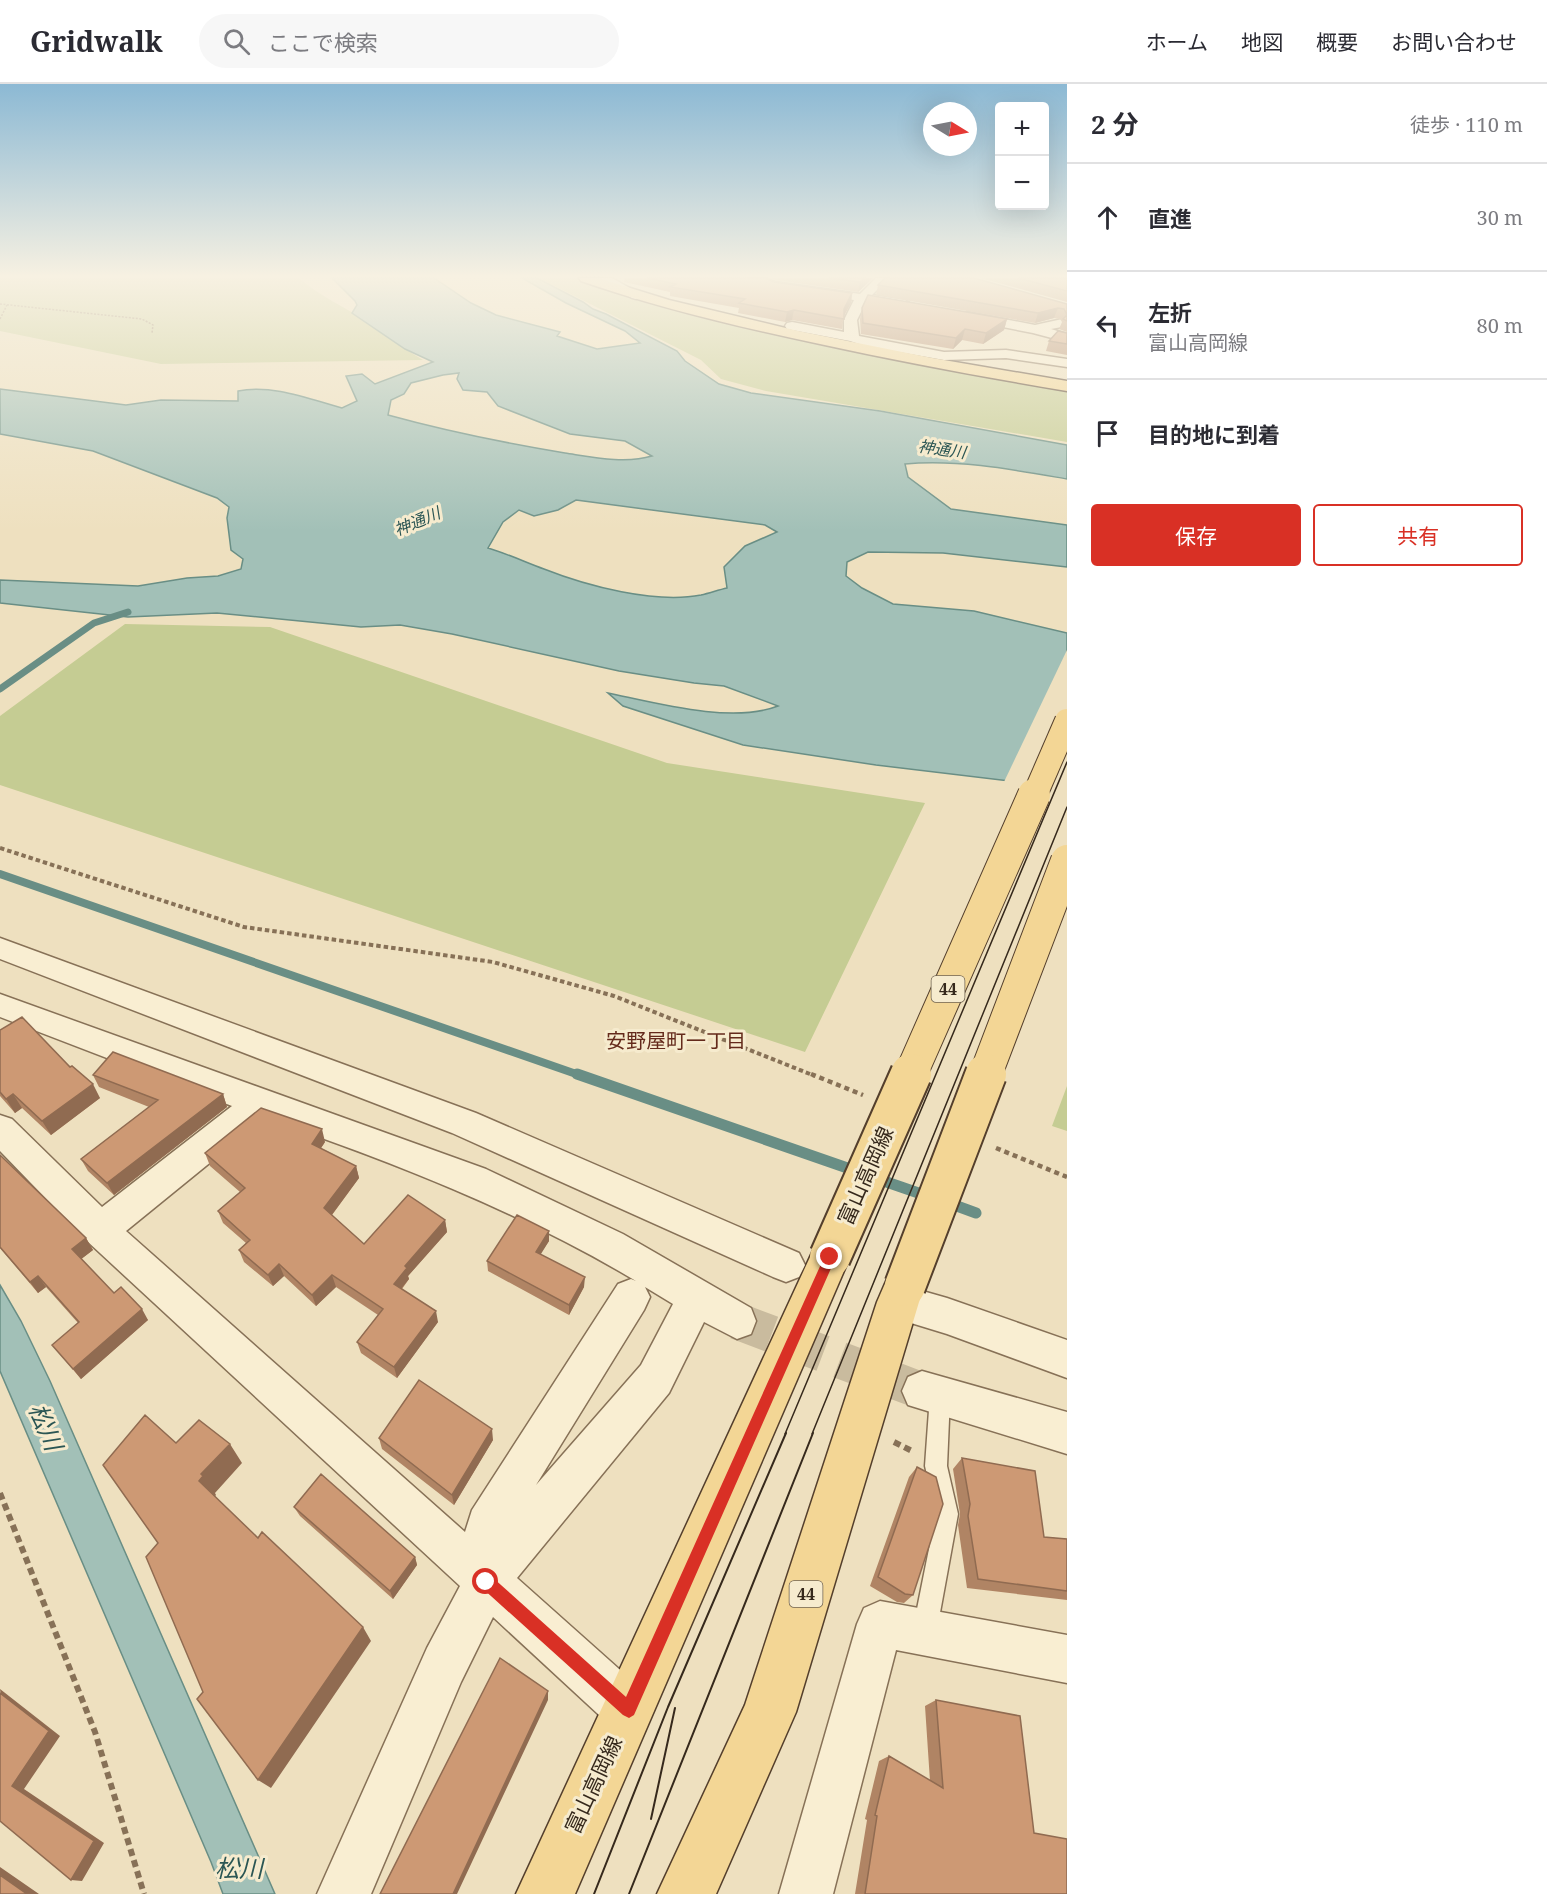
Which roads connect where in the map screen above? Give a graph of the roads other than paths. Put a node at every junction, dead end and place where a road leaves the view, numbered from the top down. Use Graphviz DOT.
graph roads {
  1 [pos="929,362"];
  2 [pos="974,362"];
  3 [pos="1030,362"];
  4 [pos="950,367"];
  5 [pos="1067,368"];
  6 [pos="1067,386"];
  7 [pos="1067,721"];
  8 [pos="1067,861"];
  9 [pos="0,948"];
  10 [pos="1,1006"];
  11 [pos="260,1103"];
  12 [pos="0,1130"];
  13 [pos="100,1230"];
  14 [pos="808,1261"];
  15 [pos="901,1294"];
  16 [pos="631,1297"];
  17 [pos="696,1299"];
  18 [pos="737,1321"];
  19 [pos="1067,1359"];
  20 [pos="931,1393"];
  21 [pos="1067,1433"];
  22 [pos="486,1582"];
  23 [pos="924,1632"];
  24 [pos="1067,1659"];
  25 [pos="629,1710"];
  26 [pos="344,1894"];
  27 [pos="545,1894"];
  28 [pos="686,1894"];
  29 [pos="806,1894"];
  1 -- 4 [label="main road"];
  2 -- 4 [label="main road"];
  3 -- 5 [label="main road"];
  4 -- 6 [label="main road"];
  7 -- 14 [label="main road, 富山高岡線 / 44, bridge"];
  8 -- 15 [label="main road, 44, bridge"];
  9 -- 14 [label="street"];
  10 -- 11 [label="street"];
  11 -- 13 [label="street"];
  11 -- 17 [label="street"];
  12 -- 13 [label="street"];
  13 -- 22 [label="street"];
  14 -- 25 [label="main road, 富山高岡線 / 44"];
  15 -- 19 [label="street"];
  15 -- 28 [label="main road, 44"];
  16 -- 22 [label="street"];
  17 -- 18 [label="street"];
  17 -- 22 [label="street"];
  20 -- 21 [label="street"];
  20 -- 23 [label="lane"];
  22 -- 25 [label="street"];
  22 -- 26 [label="street"];
  23 -- 24 [label="street"];
  23 -- 29 [label="street"];
  25 -- 27 [label="main road, 富山高岡線 / 44"];
}
